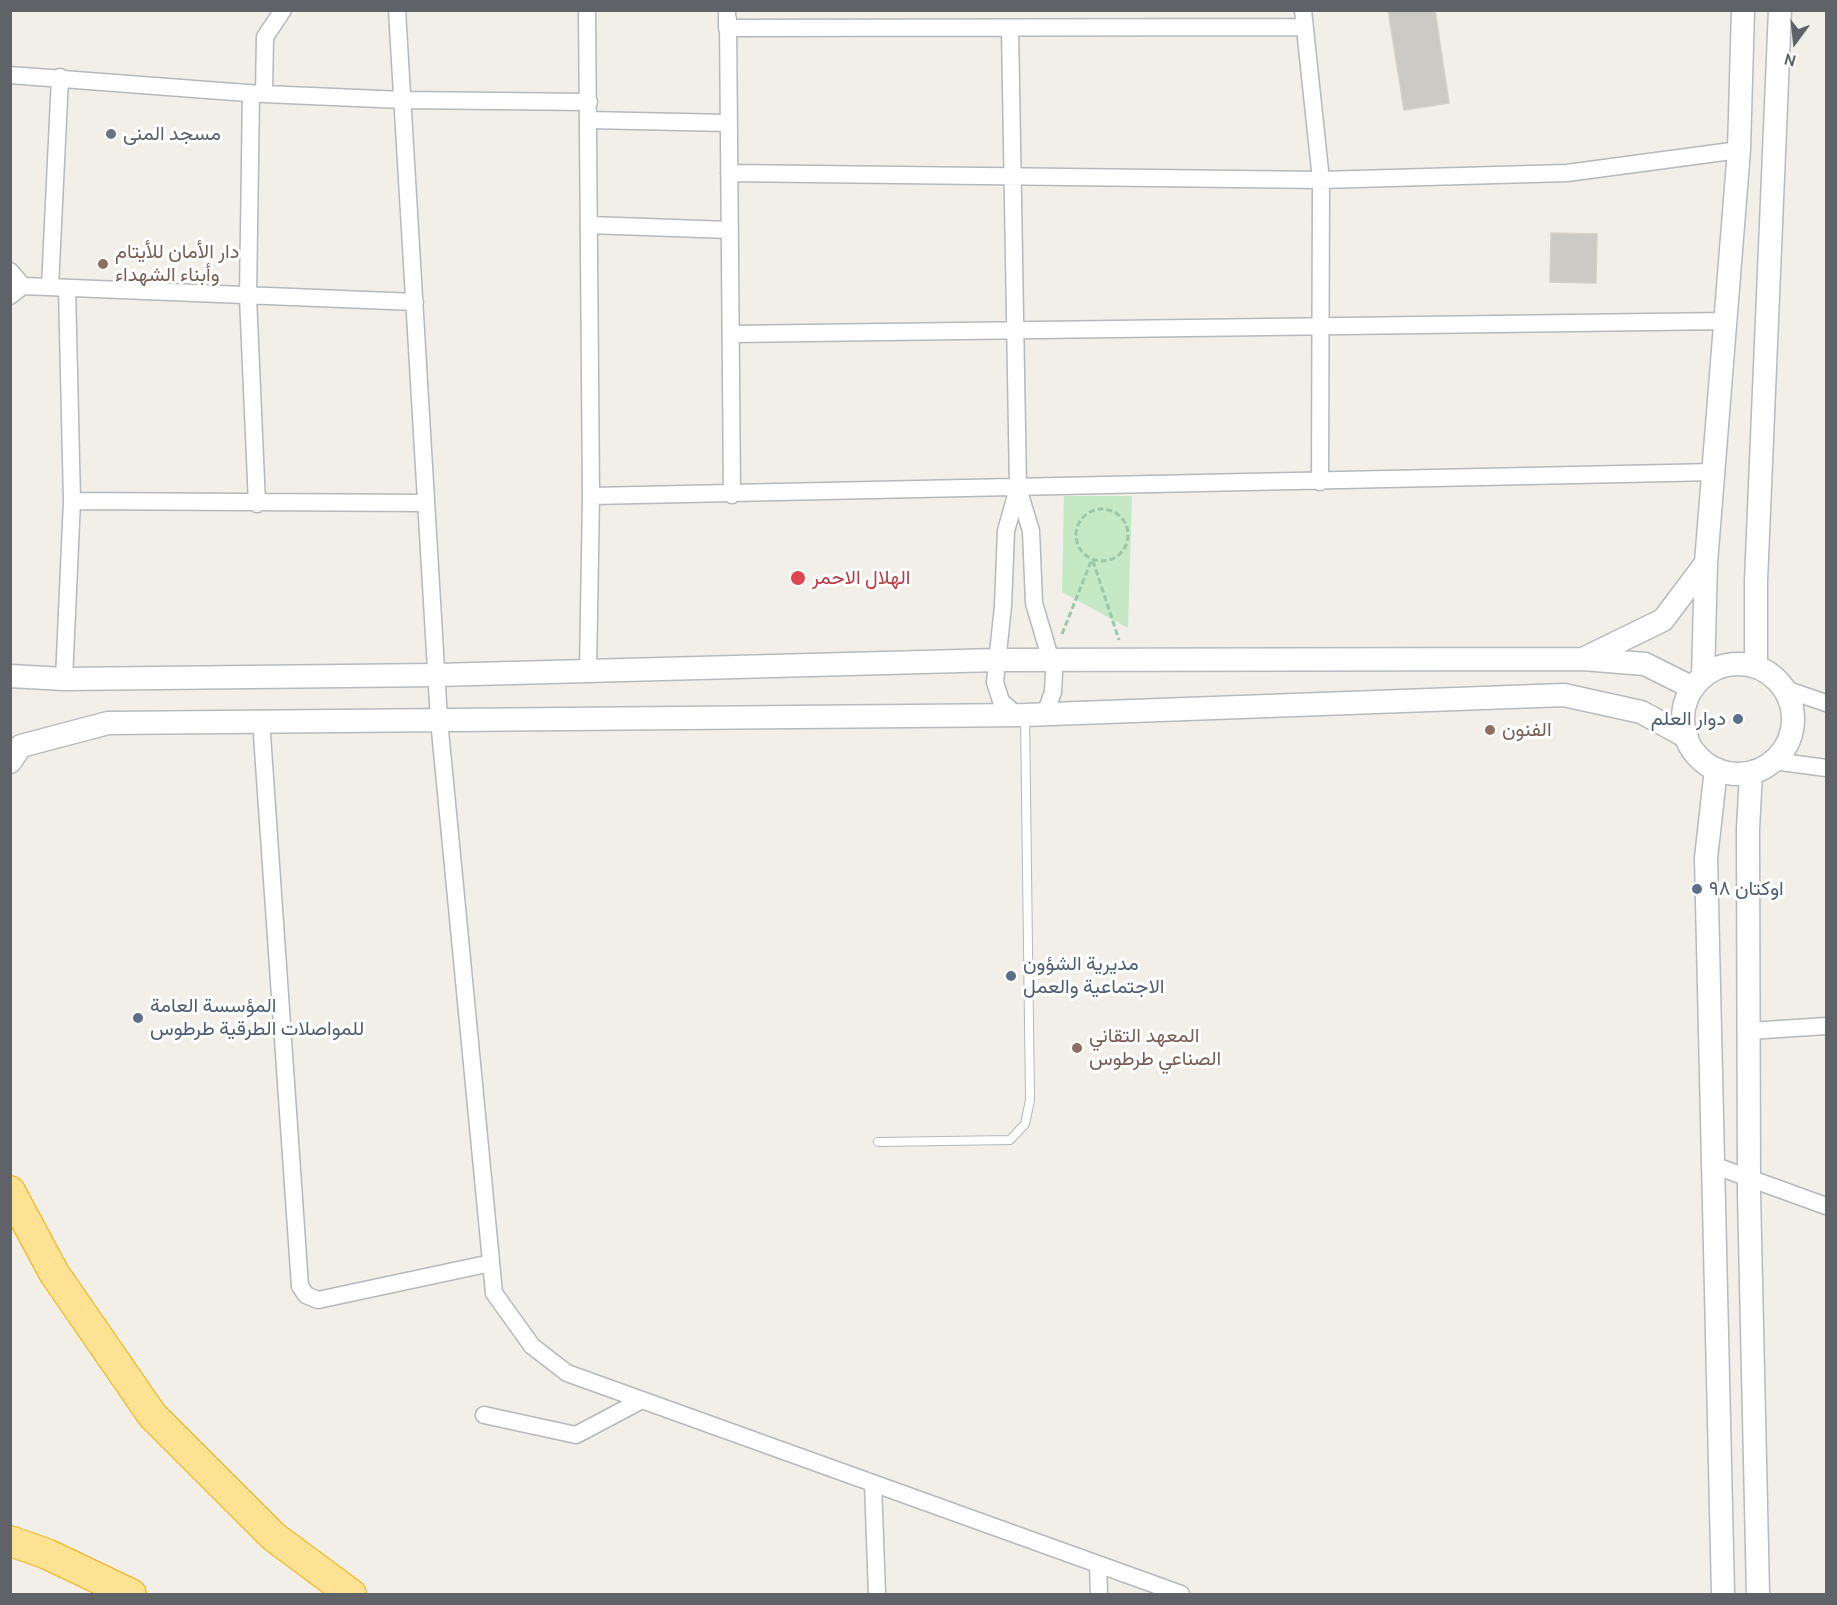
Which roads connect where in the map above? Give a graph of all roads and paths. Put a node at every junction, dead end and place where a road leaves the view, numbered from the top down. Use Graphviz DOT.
graph roads {
  1 [pos="283,10"];
  2 [pos="397,10"];
  3 [pos="587,10"];
  4 [pos="728,10"];
  5 [pos="1743,10"];
  6 [pos="1780,10"];
  7 [pos="1303,19"];
  8 [pos="727,28"];
  9 [pos="1010,28"];
  10 [pos="10,75"];
  11 [pos="60,77"];
  12 [pos="257,94"];
  13 [pos="403,100"];
  14 [pos="589,102"];
  15 [pos="589,120"];
  16 [pos="728,123"];
  17 [pos="1739,150"];
  18 [pos="729,173"];
  19 [pos="1013,177"];
  20 [pos="1321,180"];
  21 [pos="590,225"];
  22 [pos="729,230"];
  23 [pos="10,271"];
  24 [pos="59,288"];
  25 [pos="17,291"];
  26 [pos="248,297"];
  27 [pos="415,302"];
  28 [pos="1727,321"];
  29 [pos="1320,326"];
  30 [pos="1015,330"];
  31 [pos="730,334"];
  32 [pos="1715,472"];
  33 [pos="1320,482"];
  34 [pos="1018,488"];
  35 [pos="732,495"];
  36 [pos="591,496"];
  37 [pos="72,501"];
  38 [pos="426,503"];
  39 [pos="257,504"];
  40 [pos="1092,559"];
  41 [pos="1706,563"];
  42 [pos="1583,659"];
  43 [pos="997,660"];
  44 [pos="1052,660"];
  45 [pos="1125,660"];
  46 [pos="1756,667"];
  47 [pos="588,671"];
  48 [pos="437,675"];
  49 [pos="10,676"];
  50 [pos="64,679"];
  51 [pos="1698,682"];
  52 [pos="1785,689"];
  53 [pos="1827,703"];
  54 [pos="1028,714"];
  55 [pos="261,720"];
  56 [pos="439,720"];
  57 [pos="1687,737"];
  58 [pos="1774,761"];
  59 [pos="10,762"];
  60 [pos="1827,768"];
  61 [pos="1716,769"];
  62 [pos="1751,773"];
  63 [pos="1827,1026"];
  64 [pos="1749,1031"];
  65 [pos="878,1142"];
  66 [pos="1713,1165"];
  67 [pos="1750,1178"];
  68 [pos="10,1191"];
  69 [pos="1827,1206"];
  70 [pos="491,1263"];
  71 [pos="642,1400"];
  72 [pos="484,1415"];
  73 [pos="873,1484"];
  74 [pos="10,1541"];
  75 [pos="1098,1565"];
  76 [pos="131,1594"];
  77 [pos="351,1594"];
  78 [pos="877,1594"];
  79 [pos="1099,1594"];
  80 [pos="1181,1594"];
  81 [pos="1723,1594"];
  82 [pos="1758,1594"];
  1 -- 12 [label="street"];
  2 -- 13 [label="street"];
  3 -- 14 [label="street"];
  4 -- 8 [label="street"];
  5 -- 17 [label="main road"];
  6 -- 46 [label="main road"];
  7 -- 9 [label="street"];
  7 -- 20 [label="street"];
  8 -- 9 [label="street"];
  8 -- 16 [label="street"];
  9 -- 19 [label="street"];
  10 -- 11 [label="street"];
  11 -- 12 [label="street"];
  11 -- 24 [label="street"];
  12 -- 13 [label="street"];
  12 -- 26 [label="street"];
  13 -- 14 [label="street"];
  13 -- 27 [label="street"];
  14 -- 15 [label="street"];
  15 -- 16 [label="street"];
  15 -- 21 [label="street"];
  16 -- 18 [label="street"];
  17 -- 20 [label="street"];
  17 -- 28 [label="main road"];
  18 -- 19 [label="street"];
  18 -- 22 [label="street"];
  19 -- 20 [label="street"];
  19 -- 30 [label="street"];
  20 -- 29 [label="street"];
  21 -- 22 [label="street"];
  21 -- 36 [label="street"];
  22 -- 31 [label="street"];
  23 -- 25 [label="street"];
  24 -- 25 [label="street"];
  24 -- 26 [label="street"];
  24 -- 37 [label="street"];
  26 -- 27 [label="street"];
  26 -- 39 [label="street"];
  27 -- 38 [label="street"];
  28 -- 29 [label="street"];
  28 -- 32 [label="main road"];
  29 -- 30 [label="street"];
  29 -- 33 [label="street"];
  30 -- 31 [label="street"];
  30 -- 34 [label="street"];
  31 -- 35 [label="street"];
  32 -- 33 [label="street"];
  32 -- 41 [label="main road"];
  33 -- 34 [label="street"];
  34 -- 35 [label="street"];
  34 -- 43 [label="street"];
  34 -- 44 [label="street"];
  35 -- 36 [label="street"];
  36 -- 47 [label="street"];
  37 -- 39 [label="street"];
  37 -- 50 [label="street"];
  38 -- 39 [label="street"];
  38 -- 48 [label="street"];
  40 -- 40 [label="path"];
  40 -- 44 [label="path"];
  40 -- 45 [label="path"];
  41 -- 42 [label="main road"];
  41 -- 51 [label="main road"];
  42 -- 45 [label="main road"];
  42 -- 51 [label="main road"];
  43 -- 44 [label="main road"];
  43 -- 47 [label="main road"];
  43 -- 54 [label="street"];
  44 -- 45 [label="main road"];
  44 -- 54 [label="street"];
  46 -- 51 [label="main road"];
  46 -- 52 [label="main road"];
  47 -- 48 [label="main road"];
  48 -- 50 [label="main road"];
  48 -- 56 [label="street"];
  49 -- 50 [label="main road"];
  51 -- 57 [label="main road"];
  52 -- 53 [label="street"];
  52 -- 58 [label="main road"];
  54 -- 56 [label="main road"];
  54 -- 57 [label="main road"];
  54 -- 65 [label="lane"];
  55 -- 56 [label="main road"];
  55 -- 59 [label="main road"];
  55 -- 70 [label="street"];
  56 -- 70 [label="street"];
  57 -- 61 [label="main road"];
  58 -- 60 [label="street"];
  58 -- 62 [label="main road"];
  61 -- 62 [label="main road"];
  61 -- 66 [label="main road"];
  62 -- 64 [label="main road"];
  63 -- 64 [label="street"];
  64 -- 67 [label="main road"];
  66 -- 67 [label="street"];
  66 -- 81 [label="main road"];
  67 -- 69 [label="street"];
  67 -- 82 [label="main road"];
  68 -- 77 [label="highway"];
  70 -- 71 [label="street"];
  71 -- 72 [label="street"];
  71 -- 73 [label="street"];
  73 -- 75 [label="street"];
  73 -- 78 [label="street"];
  74 -- 76 [label="highway"];
  75 -- 79 [label="street"];
  75 -- 80 [label="street"];
}
